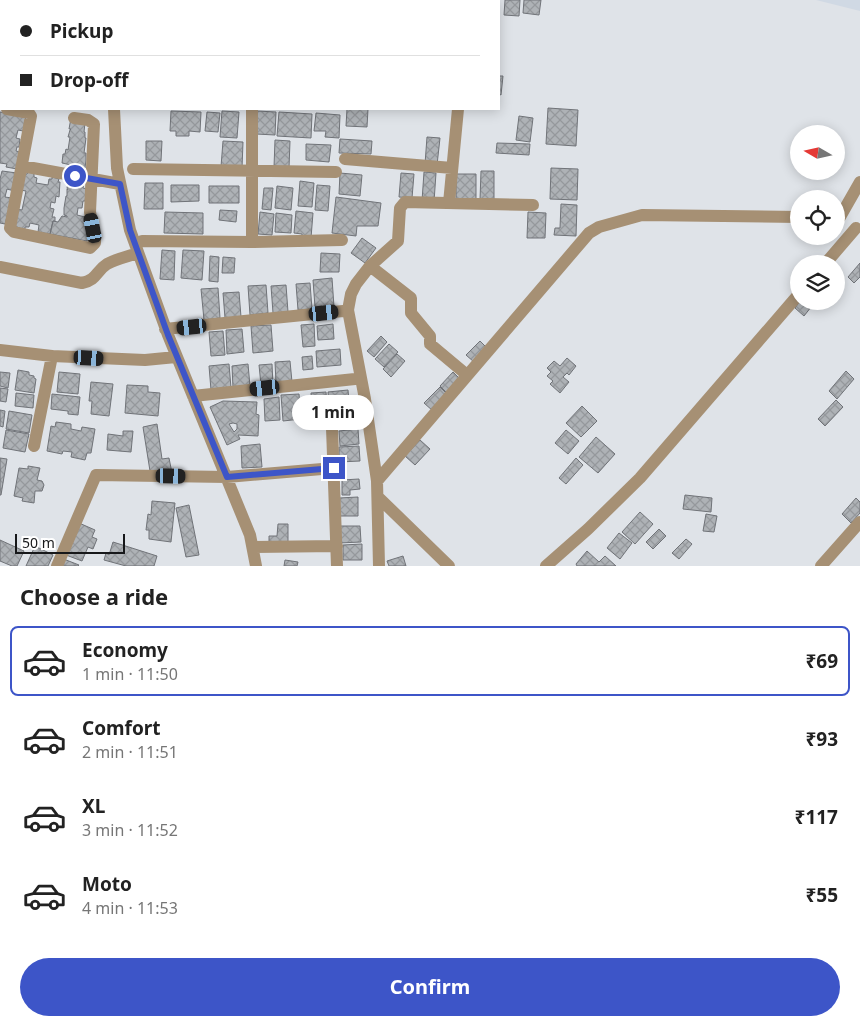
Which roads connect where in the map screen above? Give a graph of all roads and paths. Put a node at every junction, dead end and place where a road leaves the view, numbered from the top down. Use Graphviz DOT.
graph roads {
  1 [pos="11,110"];
  2 [pos="114,110"];
  3 [pos="252,110"];
  4 [pos="458,110"];
  5 [pos="74,118"];
  6 [pos="344,159"];
  7 [pos="22,166"];
  8 [pos="133,168"];
  9 [pos="452,168"];
  10 [pos="252,170"];
  11 [pos="336,172"];
  12 [pos="92,179"];
  13 [pos="860,182"];
  14 [pos="120,184"];
  15 [pos="449,203"];
  16 [pos="533,204"];
  17 [pos="845,206"];
  18 [pos="790,217"];
  19 [pos="845,221"];
  20 [pos="858,229"];
  21 [pos="342,240"];
  22 [pos="252,242"];
  23 [pos="140,247"];
  24 [pos="833,255"];
  25 [pos="370,266"];
  26 [pos="0,267"];
  27 [pos="790,304"];
  28 [pos="343,311"];
  29 [pos="165,329"];
  30 [pos="0,350"];
  31 [pos="52,356"];
  32 [pos="176,357"];
  33 [pos="467,375"];
  34 [pos="355,379"];
  35 [pos="194,396"];
  36 [pos="332,428"];
  37 [pos="34,446"];
  38 [pos="334,468"];
  39 [pos="227,477"];
  40 [pos="377,481"];
  41 [pos="378,496"];
  42 [pos="860,522"];
  43 [pos="337,546"];
  44 [pos="253,548"];
  45 [pos="56,566"];
  46 [pos="256,566"];
  47 [pos="337,566"];
  48 [pos="379,566"];
  49 [pos="449,566"];
  50 [pos="546,566"];
  51 [pos="822,566"];
  1 -- 7 [label="street"];
  2 -- 14 [label="street"];
  3 -- 10 [label="street"];
  4 -- 9 [label="street"];
  5 -- 12 [label="street"];
  6 -- 9 [label="street"];
  7 -- 12 [label="street"];
  7 -- 12 [label="street"];
  8 -- 10 [label="street"];
  9 -- 15 [label="street"];
  10 -- 11 [label="street"];
  10 -- 22 [label="street"];
  12 -- 14 [label="street"];
  13 -- 17 [label="street"];
  14 -- 23 [label="street"];
  15 -- 16 [label="street"];
  15 -- 25 [label="street"];
  18 -- 33 [label="street"];
  19 -- 20 [label="street"];
  20 -- 24 [label="street"];
  21 -- 22 [label="street"];
  22 -- 23 [label="street"];
  23 -- 26 [label="street"];
  23 -- 29 [label="street"];
  25 -- 33 [label="street"];
  25 -- 40 [label="street"];
  27 -- 50 [label="street"];
  28 -- 29 [label="street"];
  29 -- 32 [label="street"];
  30 -- 31 [label="street"];
  31 -- 32 [label="street"];
  31 -- 37 [label="street"];
  32 -- 35 [label="street"];
  33 -- 40 [label="street"];
  34 -- 35 [label="street"];
  35 -- 39 [label="street"];
  36 -- 38 [label="street"];
  38 -- 39 [label="street"];
  38 -- 43 [label="street"];
  39 -- 44 [label="street"];
  39 -- 45 [label="street"];
  40 -- 41 [label="street"];
  41 -- 48 [label="street"];
  41 -- 49 [label="street"];
  42 -- 51 [label="street"];
  43 -- 44 [label="street"];
  43 -- 47 [label="street"];
  44 -- 46 [label="street"];
}
